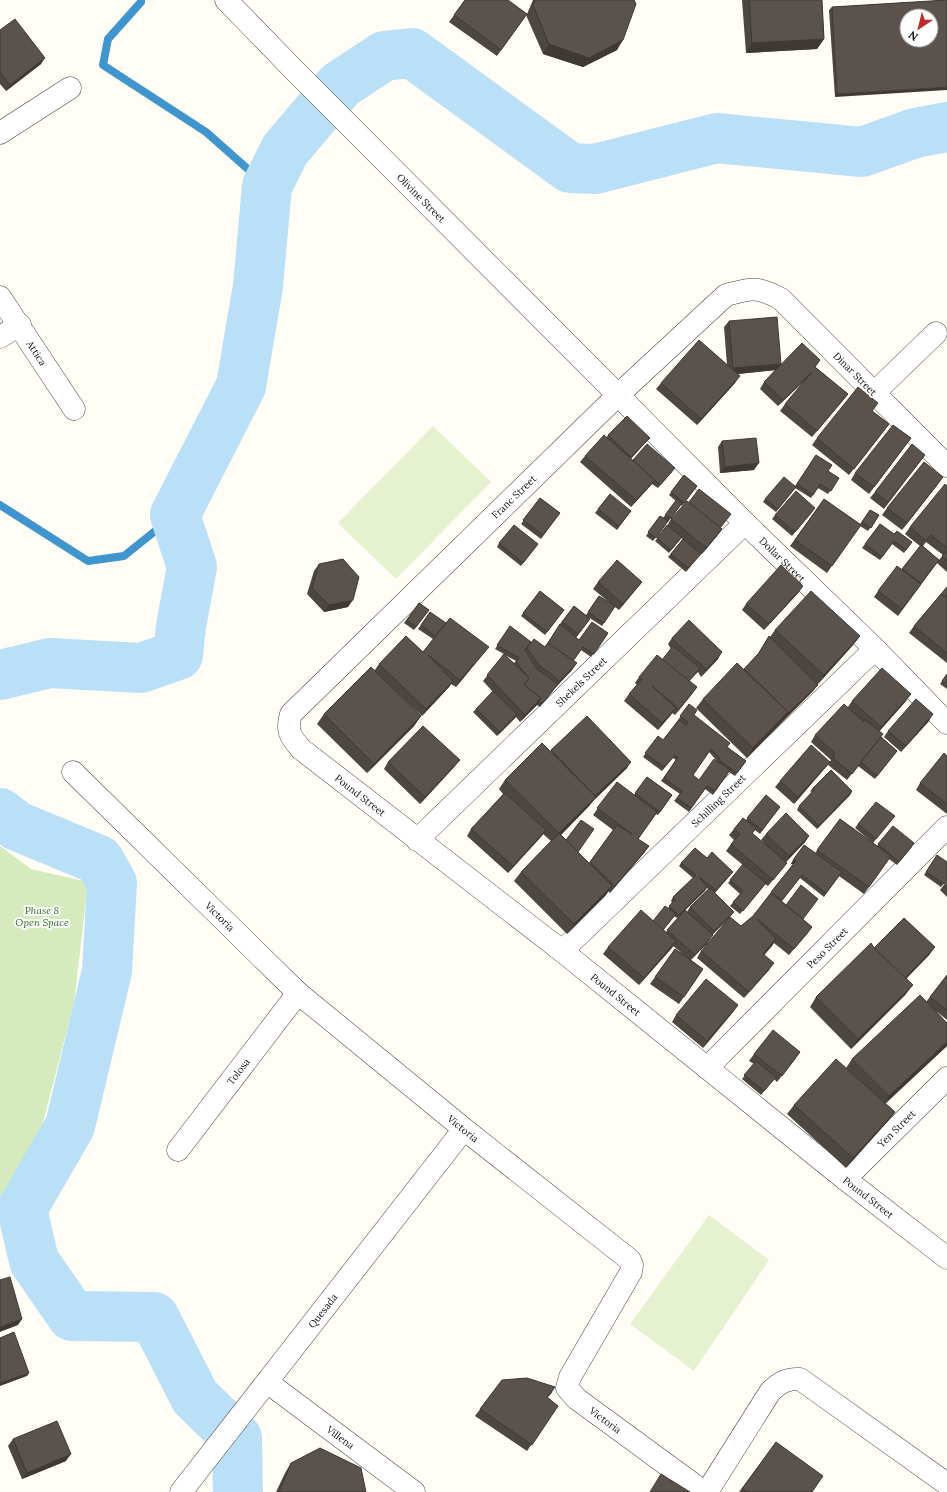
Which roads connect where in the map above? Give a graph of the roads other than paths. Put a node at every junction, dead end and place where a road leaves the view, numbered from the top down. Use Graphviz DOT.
graph roads {
  1 [pos="226,0"];
  2 [pos="70,88"];
  3 [pos="0,133"];
  4 [pos="758,289"];
  5 [pos="0,297"];
  6 [pos="20,325"];
  7 [pos="936,333"];
  8 [pos="0,337"];
  9 [pos="874,393"];
  10 [pos="618,395"];
  11 [pos="74,409"];
  12 [pos="947,466"];
  13 [pos="745,523"];
  14 [pos="875,649"];
  15 [pos="947,723"];
  16 [pos="288,728"];
  17 [pos="73,772"];
  18 [pos="947,827"];
  19 [pos="417,840"];
  20 [pos="562,951"];
  21 [pos="298,993"];
  22 [pos="707,1068"];
  23 [pos="947,1078"];
  24 [pos="464,1129"];
  25 [pos="178,1150"];
  26 [pos="845,1179"];
  27 [pos="947,1258"];
  28 [pos="267,1382"];
  29 [pos="947,1484"];
  30 [pos="181,1492"];
  31 [pos="414,1492"];
  32 [pos="705,1492"];
  1 -- 10 [label="street, Olivine Street"];
  2 -- 3 [label="street"];
  4 -- 9 [label="street, Dinar Street"];
  4 -- 10 [label="street, Franc Street"];
  5 -- 6 [label="street, Attica"];
  6 -- 8 [label="street"];
  6 -- 11 [label="street, Attica"];
  7 -- 9 [label="street"];
  9 -- 12 [label="street, Dinar Street"];
  10 -- 13 [label="street, Dollar Street"];
  10 -- 16 [label="street, Franc Street"];
  13 -- 14 [label="street, Dollar Street"];
  13 -- 19 [label="street, Shekels Street"];
  14 -- 15 [label="street, Dollar Street"];
  14 -- 20 [label="street, Schilling Street"];
  16 -- 19 [label="street, Pound Street"];
  17 -- 21 [label="street, Victoria"];
  18 -- 22 [label="street, Peso Street"];
  19 -- 20 [label="street, Pound Street"];
  20 -- 22 [label="street, Pound Street"];
  21 -- 24 [label="street, Victoria"];
  21 -- 25 [label="street, Tolosa"];
  22 -- 26 [label="street, Pound Street"];
  23 -- 26 [label="street, Yen Street"];
  24 -- 28 [label="street, Quesada"];
  24 -- 32 [label="street, Victoria"];
  26 -- 27 [label="street, Pound Street"];
  28 -- 30 [label="street, Quesada"];
  28 -- 31 [label="street, Villena"];
  29 -- 32 [label="street, Victoria"];
}
